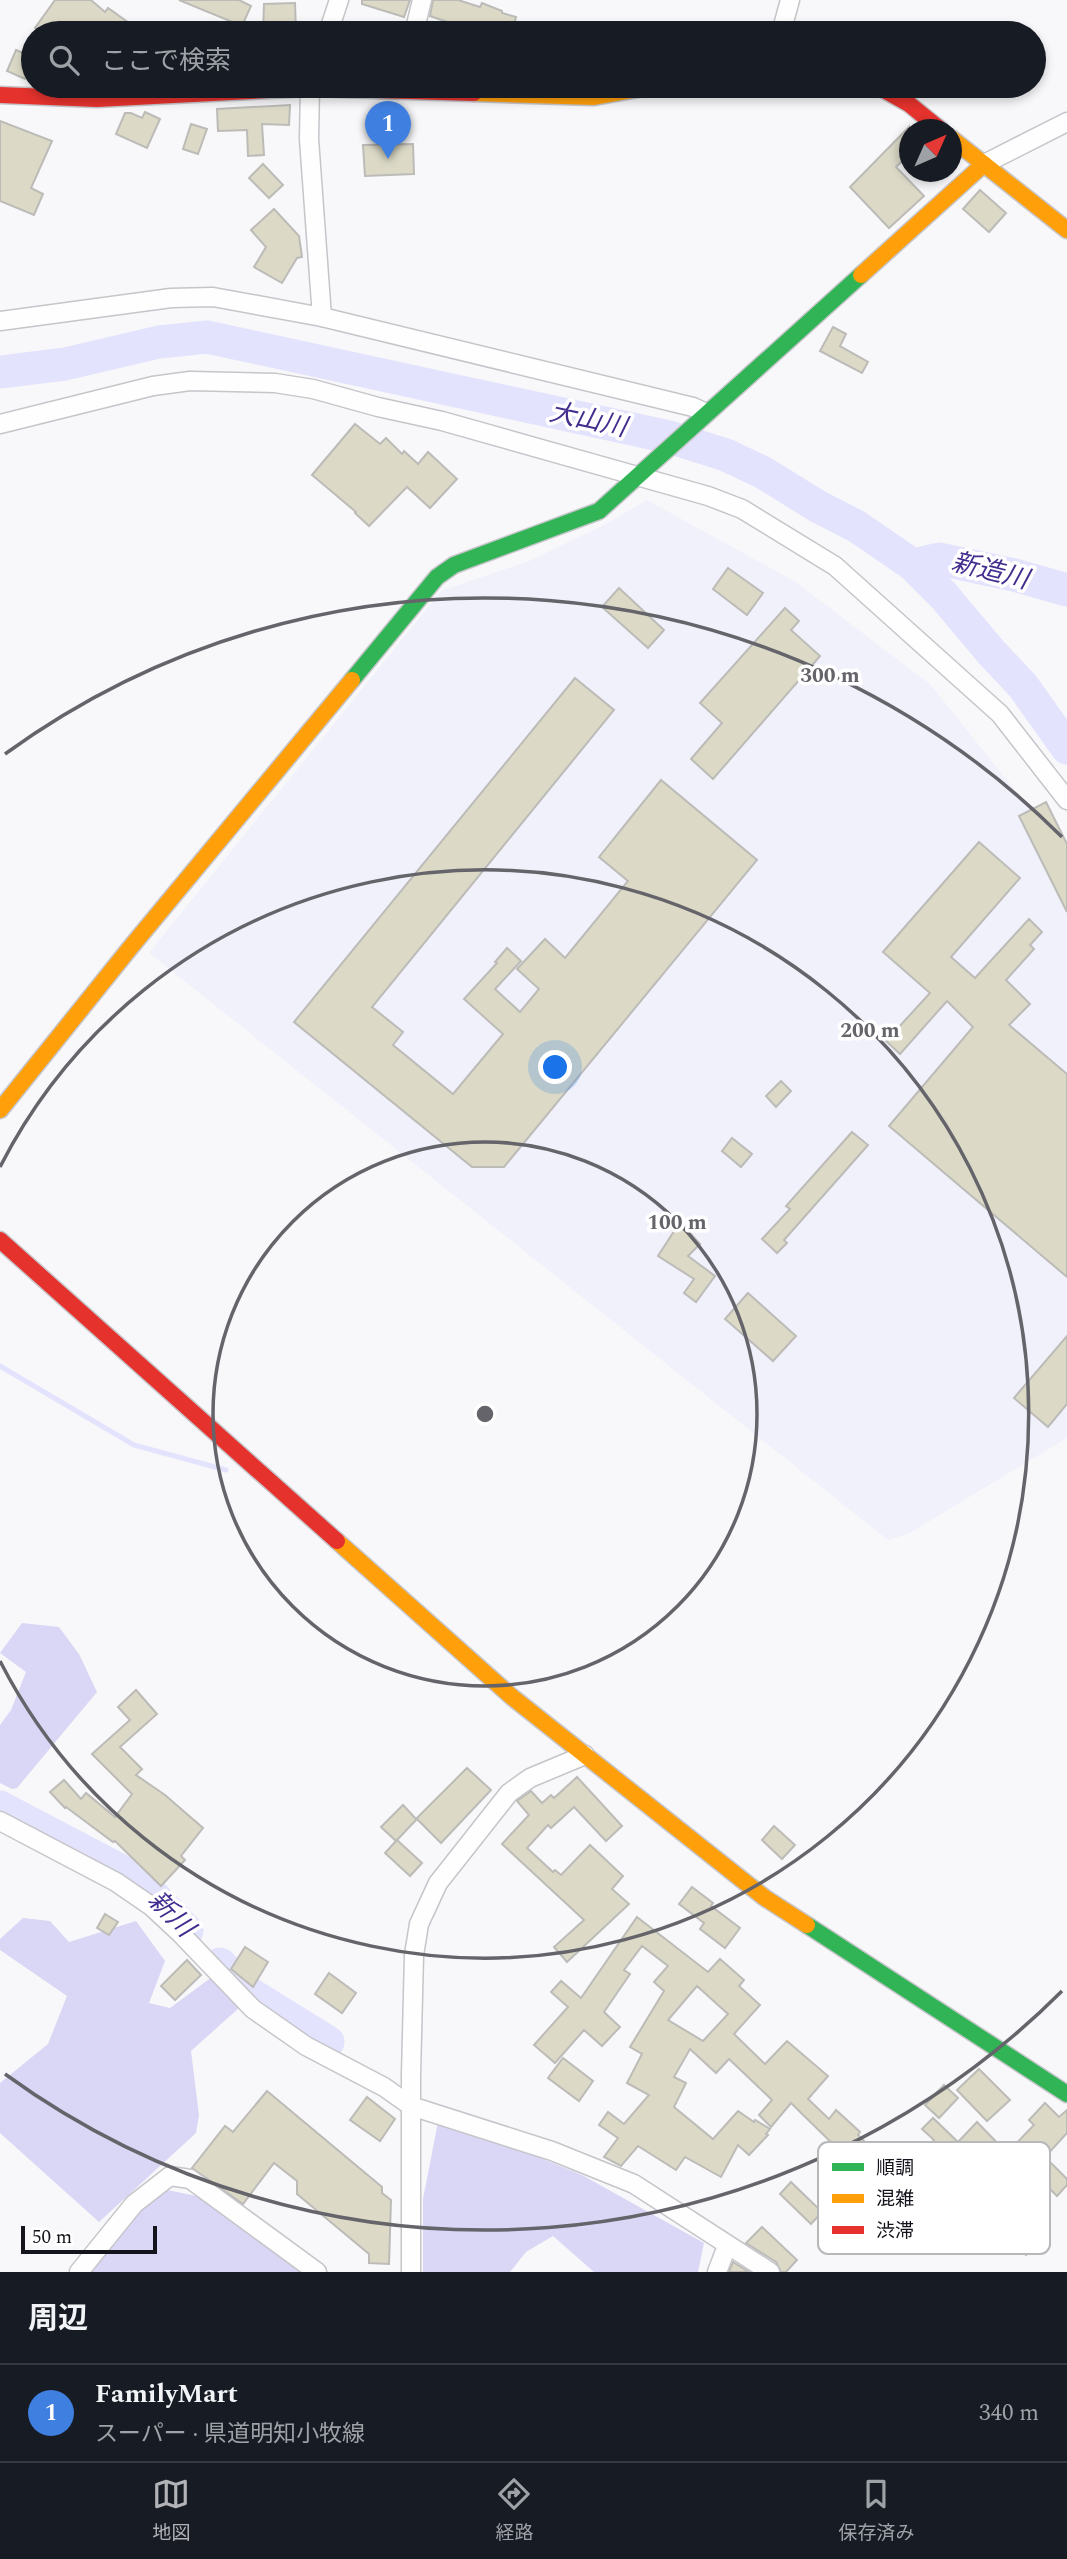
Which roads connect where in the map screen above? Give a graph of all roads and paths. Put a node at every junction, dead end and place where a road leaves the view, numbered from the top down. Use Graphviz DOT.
graph roads {
  1 [pos="339,0"];
  2 [pos="422,0"];
  3 [pos="790,0"];
  4 [pos="332,21"];
  5 [pos="417,21"];
  6 [pos="784,21"];
  7 [pos="0,95"];
  8 [pos="21,96"];
  9 [pos="73,98"];
  10 [pos="115,98"];
  11 [pos="310,98"];
  12 [pos="898,98"];
  13 [pos="927,119"];
  14 [pos="1067,122"];
  15 [pos="962,146"];
  16 [pos="985,164"];
  17 [pos="1067,230"];
  18 [pos="322,317"];
  19 [pos="0,321"];
  20 [pos="706,413"];
  21 [pos="0,424"];
  22 [pos="639,476"];
  23 [pos="1067,800"];
  24 [pos="0,1110"];
  25 [pos="0,1240"];
  26 [pos="585,1755"];
  27 [pos="0,1821"];
  28 [pos="1067,2094"];
  29 [pos="411,2106"];
  30 [pos="727,2246"];
  31 [pos="79,2272"];
  32 [pos="317,2272"];
  33 [pos="411,2272"];
  34 [pos="717,2272"];
  35 [pos="770,2272"];
  1 -- 4 [label="street"];
  2 -- 5 [label="street"];
  3 -- 6 [label="street"];
  7 -- 8 [label="street"];
  9 -- 10 [label="street"];
  11 -- 18 [label="street"];
  12 -- 13 [label="street"];
  14 -- 16 [label="street"];
  15 -- 16 [label="street"];
  16 -- 17 [label="street"];
  16 -- 20 [label="street"];
  18 -- 19 [label="street"];
  18 -- 20 [label="street"];
  20 -- 22 [label="street"];
  21 -- 22 [label="street"];
  22 -- 23 [label="street"];
  22 -- 24 [label="street"];
  25 -- 26 [label="street"];
  26 -- 28 [label="street"];
  26 -- 29 [label="street"];
  27 -- 29 [label="street"];
  29 -- 30 [label="street"];
  29 -- 33 [label="street"];
  30 -- 34 [label="street"];
  30 -- 35 [label="street"];
  31 -- 32 [label="street"];
}
